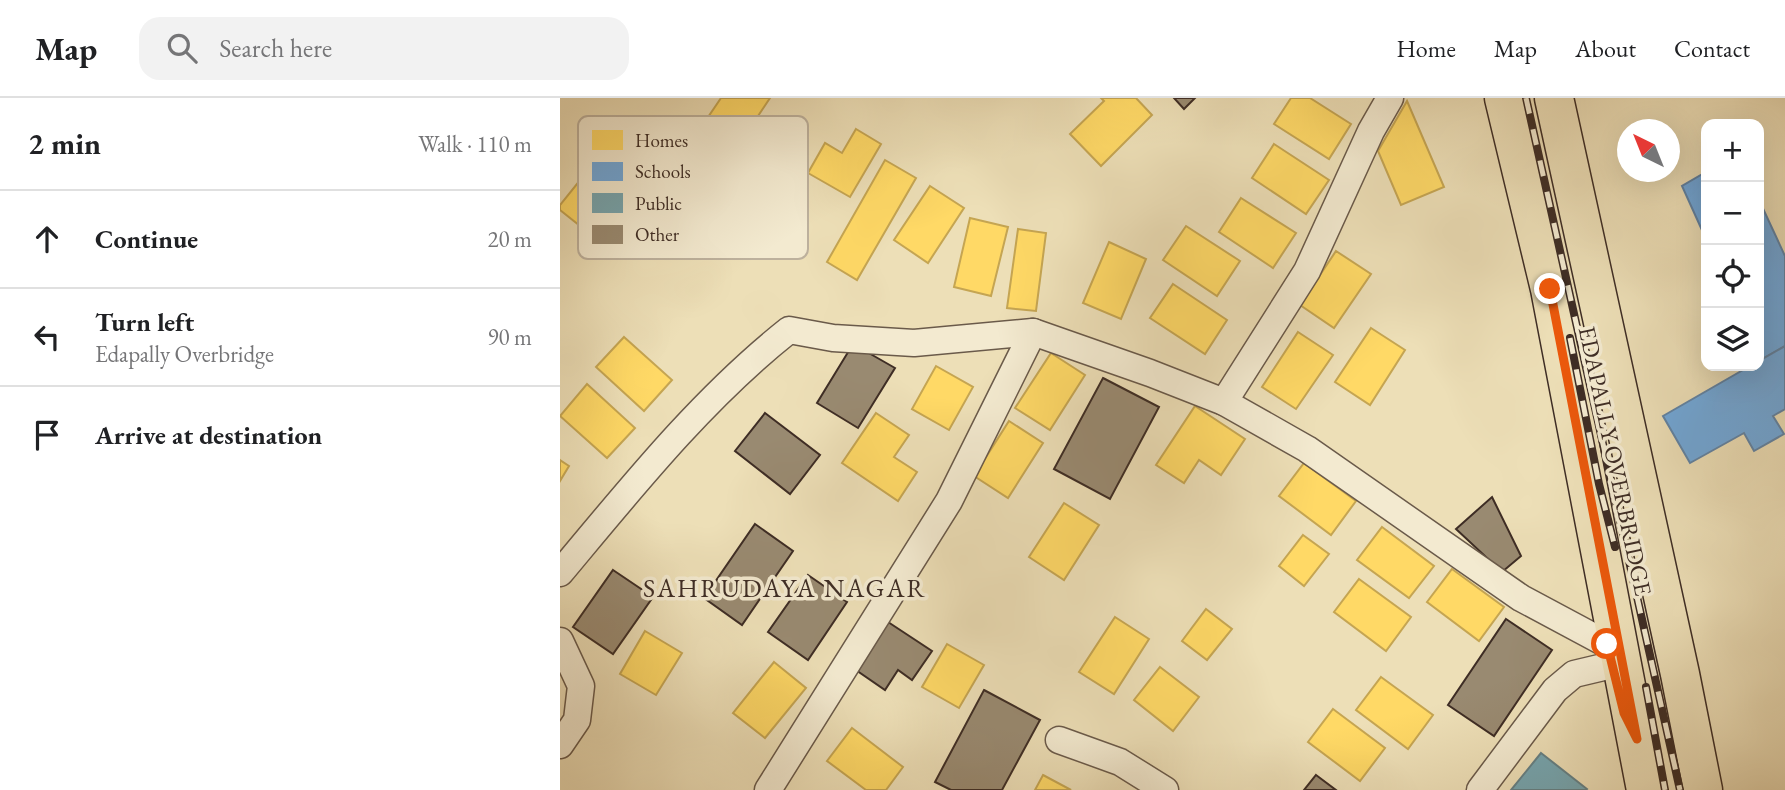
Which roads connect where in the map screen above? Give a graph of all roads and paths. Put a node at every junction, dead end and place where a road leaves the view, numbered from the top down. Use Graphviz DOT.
graph roads {
  1 [pos="1390,98"];
  2 [pos="1486,98"];
  3 [pos="1504,98"];
  4 [pos="1536,98"];
  5 [pos="1554,98"];
  6 [pos="1033,332"];
  7 [pos="1224,402"];
  8 [pos="560,573"];
  9 [pos="560,641"];
  10 [pos="1610,655"];
  11 [pos="1691,738"];
  12 [pos="1637,739"];
  13 [pos="1059,740"];
  14 [pos="560,745"];
  15 [pos="768,790"];
  16 [pos="1165,790"];
  17 [pos="1480,790"];
  18 [pos="1646,790"];
  19 [pos="1703,790"];
  1 -- 7 [label="street"];
  2 -- 10 [label="main road"];
  3 -- 12 [label="main road, EDAPALLY OVERBRIDGE"];
  4 -- 11 [label="main road, EDAPALLY OVERBRIDGE"];
  5 -- 11 [label="main road"];
  6 -- 7 [label="street"];
  6 -- 8 [label="street"];
  6 -- 15 [label="street"];
  7 -- 10 [label="street"];
  9 -- 14 [label="street"];
  10 -- 12 [label="main road"];
  10 -- 17 [label="street"];
  11 -- 19 [label="main road"];
  12 -- 18 [label="main road"];
  13 -- 16 [label="street"];
}
